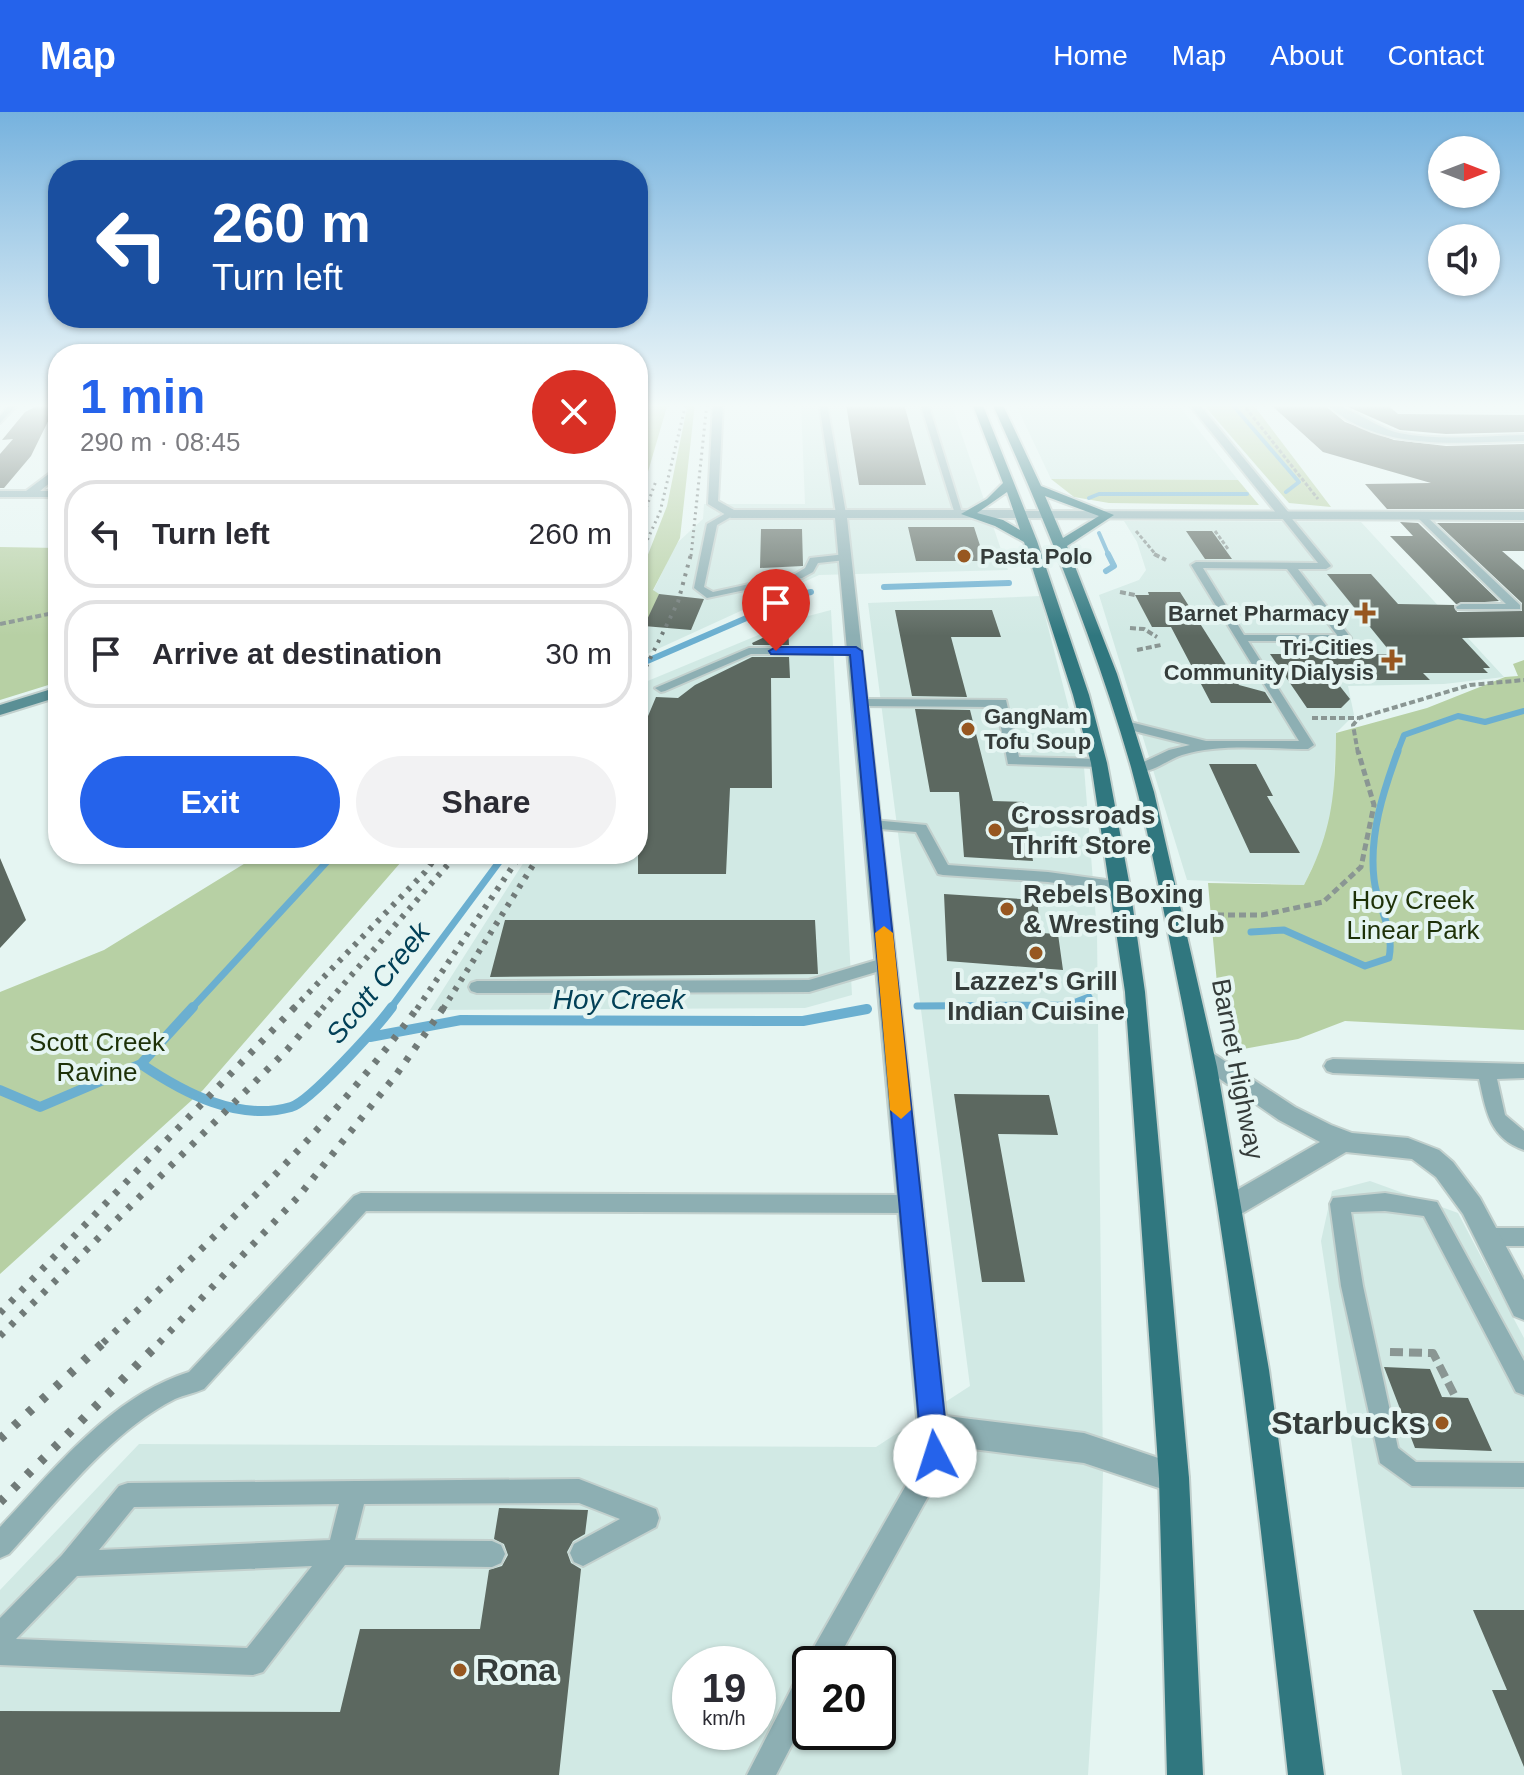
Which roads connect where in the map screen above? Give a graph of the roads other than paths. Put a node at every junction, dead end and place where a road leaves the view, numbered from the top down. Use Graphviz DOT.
graph roads {
  1 [pos="45,481"];
  2 [pos="713,481"];
  3 [pos="836,481"];
  4 [pos="951,481"];
  5 [pos="1008,481"];
  6 [pos="1033,481"];
  7 [pos="1256,481"];
  8 [pos="1009,484"];
  9 [pos="1037,489"];
  10 [pos="0,494"];
  11 [pos="29,494"];
  12 [pos="48,494"];
  13 [pos="731,514"];
  14 [pos="841,514"];
  15 [pos="963,514"];
  16 [pos="1021,514"];
  17 [pos="1047,514"];
  18 [pos="1108,515"];
  19 [pos="1285,516"];
  20 [pos="1524,516"];
  21 [pos="1422,517"];
  22 [pos="1031,541"];
  23 [pos="1060,545"];
  24 [pos="846,557"];
  25 [pos="1290,566"];
  26 [pos="1461,607"];
  27 [pos="1240,638"];
  28 [pos="856,651"];
  29 [pos="661,688"];
  30 [pos="48,695"];
  31 [pos="861,703"];
  32 [pos="0,710"];
  33 [pos="1126,725"];
  34 [pos="1206,745"];
  35 [pos="1099,763"];
  36 [pos="1140,769"];
  37 [pos="873,825"];
  38 [pos="1121,887"];
  39 [pos="887,963"];
  40 [pos="477,987"];
  41 [pos="1205,1057"];
  42 [pos="1333,1066"];
  43 [pos="1524,1071"];
  44 [pos="1486,1072"];
  45 [pos="1343,1141"];
  46 [pos="1524,1142"];
  47 [pos="909,1204"];
  48 [pos="1232,1206"];
  49 [pos="1486,1237"];
  50 [pos="1524,1237"];
  51 [pos="1524,1307"];
  52 [pos="1524,1384"];
  53 [pos="933,1429"];
  54 [pos="1524,1475"];
  55 [pos="1174,1478"];
  56 [pos="355,1492"];
  57 [pos="0,1545"];
  58 [pos="339,1552"];
  59 [pos="583,1553"];
  60 [pos="492,1554"];
  61 [pos="71,1564"];
  62 [pos="0,1637"];
  63 [pos="830,1646"];
  64 [pos="0,1652"];
  65 [pos="792,1716"];
  66 [pos="761,1775"];
  67 [pos="1185,1775"];
  68 [pos="1306,1775"];
  1 -- 11 [label="street"];
  2 -- 13 [label="street"];
  3 -- 14 [label="lane"];
  4 -- 15 [label="lane"];
  5 -- 8 [label="main road"];
  6 -- 9 [label="main road, Barnet Highway"];
  7 -- 19 [label="street"];
  8 -- 15 [label="main road"];
  8 -- 16 [label="main road"];
  9 -- 17 [label="main road, Barnet Highway"];
  9 -- 18 [label="main road"];
  10 -- 11 [label="street"];
  11 -- 12 [label="street"];
  13 -- 14 [label="street"];
  13 -- 24 [label="lane"];
  14 -- 15 [label="street"];
  14 -- 24 [label="street"];
  15 -- 16 [label="street"];
  15 -- 22 [label="main road"];
  16 -- 17 [label="street"];
  16 -- 22 [label="main road"];
  17 -- 18 [label="street"];
  17 -- 23 [label="main road, Barnet Highway"];
  18 -- 19 [label="street"];
  18 -- 23 [label="main road"];
  19 -- 21 [label="street"];
  19 -- 25 [label="lane"];
  20 -- 21 [label="street"];
  21 -- 26 [label="lane"];
  22 -- 35 [label="main road"];
  23 -- 33 [label="main road, Barnet Highway"];
  24 -- 28 [label="street"];
  25 -- 27 [label="lane"];
  25 -- 27 [label="lane"];
  27 -- 34 [label="lane"];
  28 -- 29 [label="lane"];
  28 -- 31 [label="street"];
  30 -- 32 [label="main road"];
  31 -- 35 [label="lane"];
  31 -- 37 [label="street"];
  33 -- 34 [label="lane"];
  33 -- 36 [label="main road, Barnet Highway"];
  34 -- 36 [label="lane"];
  35 -- 38 [label="main road"];
  36 -- 41 [label="main road, Barnet Highway"];
  37 -- 38 [label="lane"];
  37 -- 39 [label="street"];
  38 -- 55 [label="main road"];
  39 -- 40 [label="lane"];
  39 -- 47 [label="street"];
  41 -- 45 [label="street"];
  41 -- 48 [label="main road, Barnet Highway"];
  42 -- 44 [label="lane"];
  43 -- 44 [label="lane"];
  44 -- 46 [label="lane"];
  45 -- 48 [label="street"];
  45 -- 49 [label="street"];
  47 -- 53 [label="street"];
  47 -- 57 [label="lane"];
  48 -- 68 [label="main road, Barnet Highway"];
  49 -- 50 [label="lane"];
  49 -- 51 [label="street"];
  52 -- 54 [label="lane"];
  53 -- 55 [label="street"];
  53 -- 63 [label="lane"];
  55 -- 67 [label="main road"];
  56 -- 58 [label="lane"];
  56 -- 59 [label="lane"];
  56 -- 61 [label="lane"];
  58 -- 60 [label="lane"];
  58 -- 61 [label="lane"];
  58 -- 64 [label="lane"];
  61 -- 62 [label="lane"];
  65 -- 66 [label="lane"];
}
